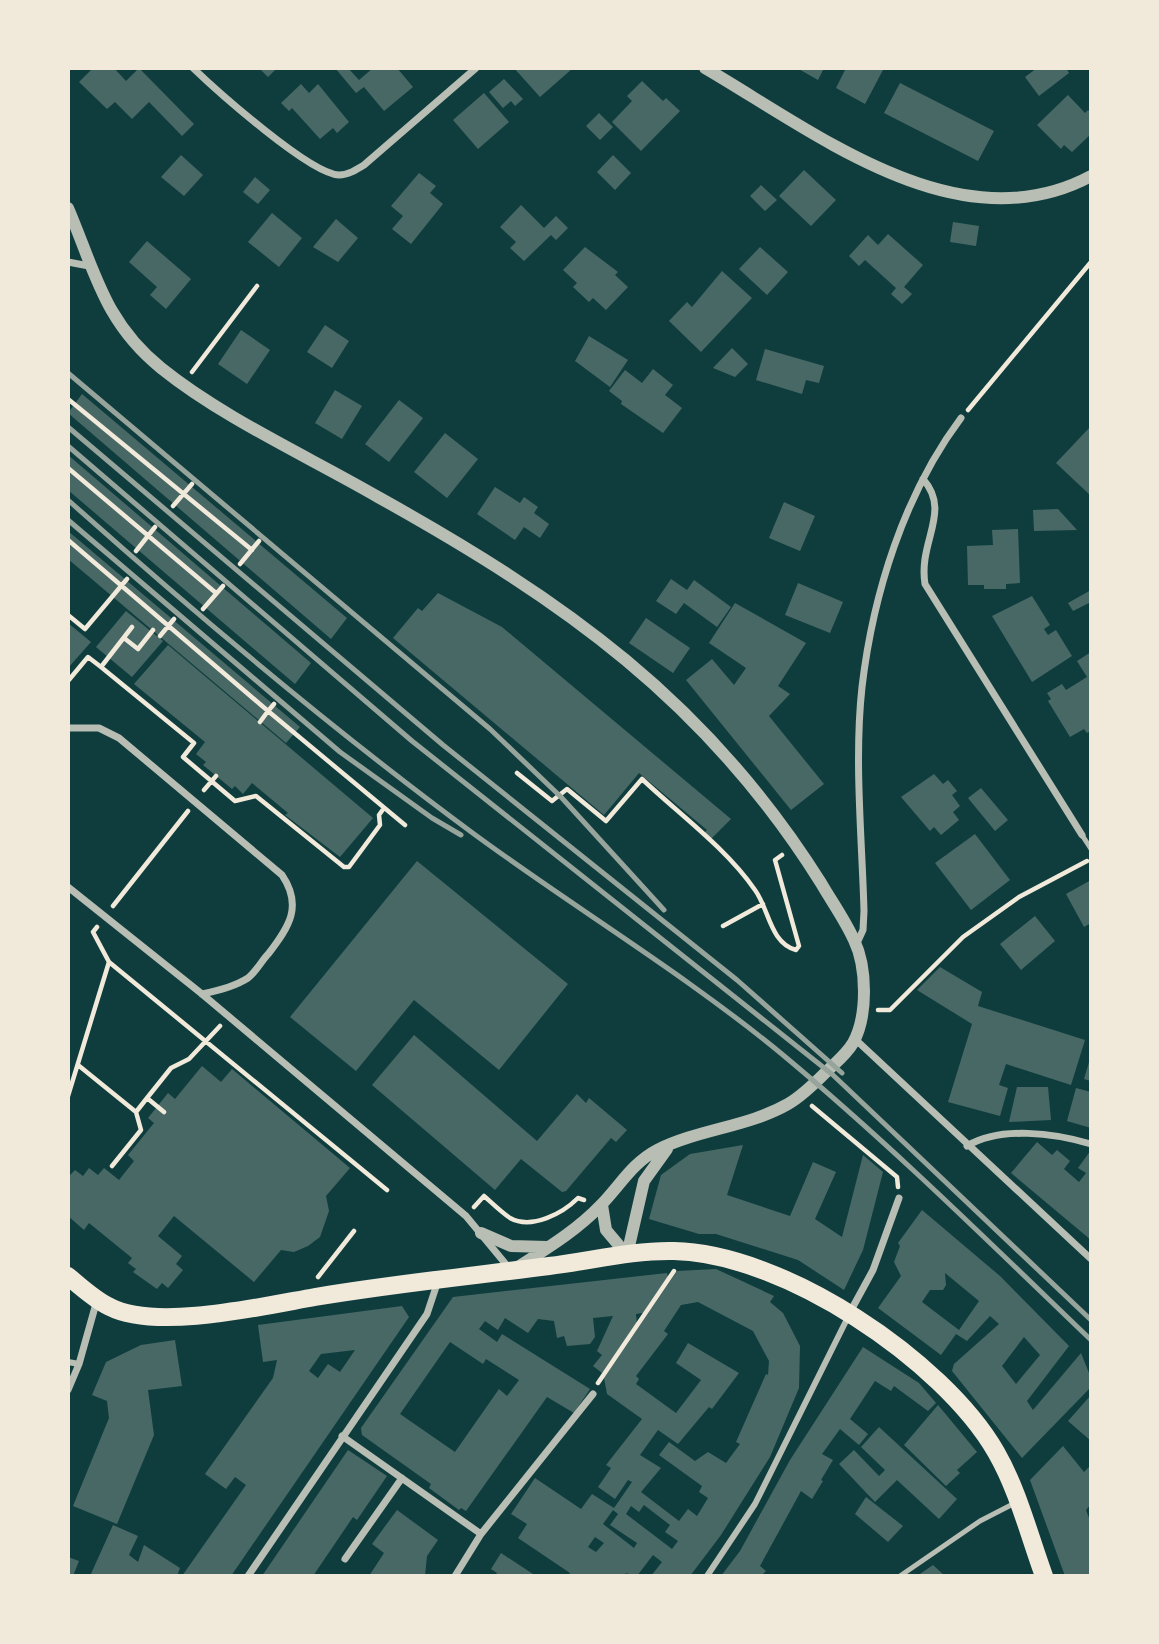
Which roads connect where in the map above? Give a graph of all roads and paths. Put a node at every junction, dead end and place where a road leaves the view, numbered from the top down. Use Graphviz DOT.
graph roads {
  1 [pos="194,68"];
  2 [pos="476,68"];
  3 [pos="705,68"];
  4 [pos="1091,176"];
  5 [pos="68,208"];
  6 [pos="68,262"];
  7 [pos="1091,262"];
  8 [pos="89,266"];
  9 [pos="257,286"];
  10 [pos="196,367"];
  11 [pos="68,399"];
  12 [pos="961,418"];
  13 [pos="68,468"];
  14 [pos="923,479"];
  15 [pos="192,484"];
  16 [pos="184,494"];
  17 [pos="173,506"];
  18 [pos="155,527"];
  19 [pos="149,536"];
  20 [pos="68,540"];
  21 [pos="259,541"];
  22 [pos="252,550"];
  23 [pos="136,551"];
  24 [pos="240,564"];
  25 [pos="127,579"];
  26 [pos="121,586"];
  27 [pos="223,586"];
  28 [pos="216,593"];
  29 [pos="203,609"];
  30 [pos="68,615"];
  31 [pos="174,619"];
  32 [pos="168,626"];
  33 [pos="132,627"];
  34 [pos="153,630"];
  35 [pos="160,636"];
  36 [pos="124,638"];
  37 [pos="101,667"];
  38 [pos="68,681"];
  39 [pos="274,704"];
  40 [pos="268,711"];
  41 [pos="260,722"];
  42 [pos="68,728"];
  43 [pos="517,773"];
  44 [pos="216,776"];
  45 [pos="211,781"];
  46 [pos="194,803"];
  47 [pos="384,808"];
  48 [pos="405,825"];
  49 [pos="1082,835"];
  50 [pos="1091,849"];
  51 [pos="1091,859"];
  52 [pos="776,862"];
  53 [pos="68,887"];
  54 [pos="763,904"];
  55 [pos="105,916"];
  56 [pos="723,926"];
  57 [pos="856,943"];
  58 [pos="109,962"];
  59 [pos="202,994"];
  60 [pos="890,1010"];
  61 [pos="229,1017"];
  62 [pos="855,1039"];
  63 [pos="205,1041"];
  64 [pos="78,1065"];
  65 [pos="804,1093"];
  66 [pos="68,1096"];
  67 [pos="147,1098"];
  68 [pos="136,1112"];
  69 [pos="164,1112"];
  70 [pos="672,1143"];
  71 [pos="1091,1144"];
  72 [pos="967,1146"];
  73 [pos="112,1166"];
  74 [pos="387,1189"];
  75 [pos="899,1198"];
  76 [pos="602,1205"];
  77 [pos="466,1216"];
  78 [pos="354,1231"];
  79 [pos="481,1233"];
  80 [pos="547,1247"];
  81 [pos="691,1252"];
  82 [pos="627,1255"];
  83 [pos="1091,1259"];
  84 [pos="512,1271"];
  85 [pos="68,1276"];
  86 [pos="305,1280"];
  87 [pos="438,1281"];
  88 [pos="97,1299"];
  89 [pos="849,1315"];
  90 [pos="68,1362"];
  91 [pos="79,1364"];
  92 [pos="600,1380"];
  93 [pos="68,1390"];
  94 [pos="593,1394"];
  95 [pos="342,1436"];
  96 [pos="402,1478"];
  97 [pos="1018,1502"];
  98 [pos="481,1534"];
  99 [pos="345,1559"];
  100 [pos="248,1576"];
  101 [pos="454,1576"];
  102 [pos="707,1576"];
  103 [pos="900,1576"];
  104 [pos="1044,1576"];
  1 -- 2 [label="street"];
  3 -- 4 [label="street"];
  5 -- 8 [label="street"];
  6 -- 8 [label="street"];
  7 -- 12 [label="path"];
  8 -- 57 [label="street"];
  9 -- 10 [label="path"];
  11 -- 16 [label="path"];
  12 -- 14 [label="street"];
  13 -- 19 [label="path"];
  14 -- 49 [label="street"];
  14 -- 57 [label="street"];
  15 -- 16 [label="path"];
  16 -- 17 [label="path"];
  16 -- 22 [label="path"];
  18 -- 19 [label="path"];
  19 -- 23 [label="path"];
  19 -- 28 [label="path"];
  20 -- 26 [label="path"];
  21 -- 22 [label="path"];
  22 -- 24 [label="path"];
  25 -- 26 [label="path"];
  26 -- 30 [label="path"];
  26 -- 32 [label="path"];
  27 -- 28 [label="path"];
  28 -- 29 [label="path"];
  31 -- 32 [label="path"];
  32 -- 35 [label="path"];
  32 -- 40 [label="path"];
  33 -- 36 [label="path"];
  34 -- 36 [label="path"];
  36 -- 37 [label="path"];
  37 -- 38 [label="path"];
  37 -- 45 [label="path"];
  39 -- 40 [label="path"];
  40 -- 41 [label="path"];
  40 -- 47 [label="path"];
  42 -- 46 [label="street"];
  43 -- 54 [label="path"];
  44 -- 45 [label="path"];
  45 -- 46 [label="path"];
  45 -- 47 [label="path"];
  46 -- 55 [label="path"];
  46 -- 59 [label="street"];
  47 -- 48 [label="path"];
  49 -- 50 [label="lane"];
  51 -- 60 [label="path"];
  52 -- 54 [label="path"];
  53 -- 55 [label="street"];
  54 -- 56 [label="path"];
  55 -- 58 [label="path"];
  55 -- 59 [label="street"];
  57 -- 62 [label="street"];
  58 -- 63 [label="path"];
  58 -- 64 [label="path"];
  59 -- 61 [label="street"];
  61 -- 63 [label="path"];
  61 -- 77 [label="street"];
  62 -- 65 [label="street"];
  62 -- 72 [label="street"];
  63 -- 67 [label="path"];
  63 -- 74 [label="path"];
  64 -- 66 [label="path"];
  64 -- 68 [label="path"];
  65 -- 70 [label="street"];
  65 -- 75 [label="path"];
  67 -- 68 [label="path"];
  67 -- 69 [label="path"];
  68 -- 73 [label="path"];
  70 -- 76 [label="street"];
  70 -- 82 [label="street"];
  71 -- 72 [label="street"];
  72 -- 83 [label="street"];
  75 -- 89 [label="street"];
  76 -- 77 [label="path"];
  76 -- 80 [label="street"];
  76 -- 82 [label="street"];
  77 -- 79 [label="street"];
  78 -- 86 [label="path"];
  79 -- 80 [label="street"];
  79 -- 84 [label="street"];
  80 -- 84 [label="street"];
  81 -- 82 [label="main road"];
  81 -- 89 [label="main road"];
  81 -- 92 [label="path"];
  82 -- 84 [label="main road"];
  84 -- 87 [label="main road"];
  85 -- 88 [label="main road"];
  87 -- 88 [label="main road"];
  87 -- 95 [label="street"];
  88 -- 91 [label="street"];
  89 -- 97 [label="main road"];
  89 -- 102 [label="street"];
  90 -- 91 [label="street"];
  91 -- 93 [label="street"];
  94 -- 98 [label="street"];
  95 -- 96 [label="street"];
  95 -- 100 [label="street"];
  96 -- 98 [label="street"];
  96 -- 99 [label="street"];
  97 -- 103 [label="lane"];
  97 -- 104 [label="main road"];
  98 -- 101 [label="street"];
}
